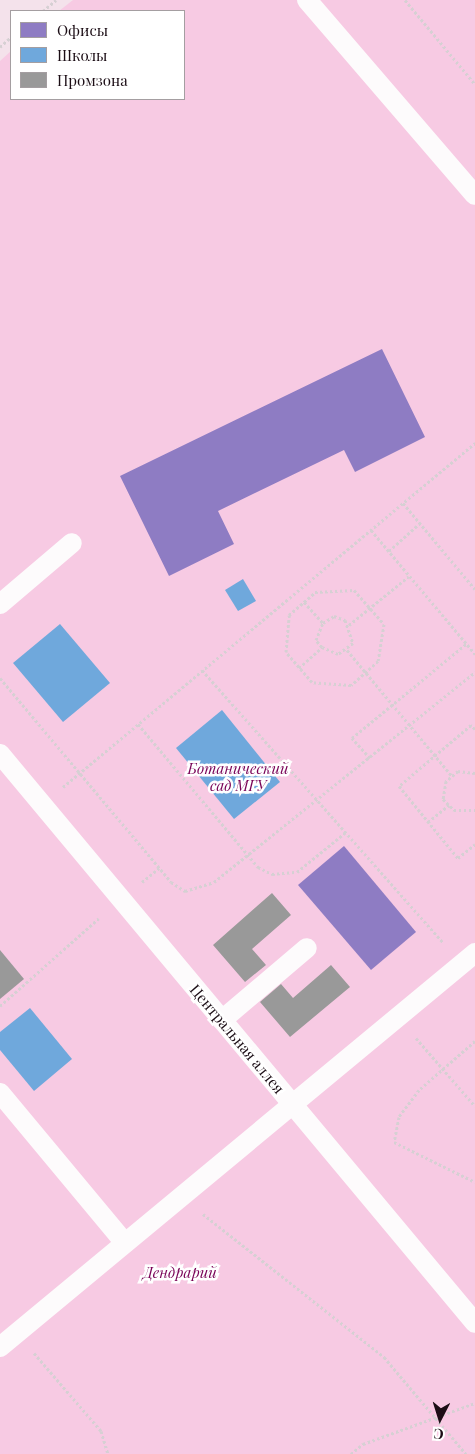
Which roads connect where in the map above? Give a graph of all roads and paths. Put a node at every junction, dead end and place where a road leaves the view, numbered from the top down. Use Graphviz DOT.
graph roads {
  1 [pos="56,0"];
  2 [pos="307,0"];
  3 [pos="405,0"];
  4 [pos="43,10"];
  5 [pos="10,38"];
  6 [pos="0,47"];
  7 [pos="475,84"];
  8 [pos="475,195"];
  9 [pos="475,443"];
  10 [pos="403,503"];
  11 [pos="420,523"];
  12 [pos="371,530"];
  13 [pos="72,543"];
  14 [pos="389,551"];
  15 [pos="409,576"];
  16 [pos="475,589"];
  17 [pos="304,602"];
  18 [pos="0,604"];
  19 [pos="369,608"];
  20 [pos="323,623"];
  21 [pos="349,625"];
  22 [pos="466,644"];
  23 [pos="322,647"];
  24 [pos="347,650"];
  25 [pos="475,654"];
  26 [pos="299,668"];
  27 [pos="202,670"];
  28 [pos="365,672"];
  29 [pos="475,672"];
  30 [pos="0,678"];
  31 [pos="392,704"];
  32 [pos="138,724"];
  33 [pos="410,726"];
  34 [pos="475,729"];
  35 [pos="0,754"];
  36 [pos="435,755"];
  37 [pos="370,758"];
  38 [pos="80,772"];
  39 [pos="475,773"];
  40 [pos="452,776"];
  41 [pos="318,801"];
  42 [pos="42,805"];
  43 [pos="449,805"];
  44 [pos="475,810"];
  45 [pos="428,822"];
  46 [pos="346,832"];
  47 [pos="475,844"];
  48 [pos="248,855"];
  49 [pos="159,868"];
  50 [pos="121,899"];
  51 [pos="307,948"];
  52 [pos="468,958"];
  53 [pos="0,1006"];
  54 [pos="398,1017"];
  55 [pos="222,1020"];
  56 [pos="475,1041"];
  57 [pos="441,1069"];
  58 [pos="0,1093"];
  59 [pos="292,1105"];
  60 [pos="475,1106"];
  61 [pos="475,1182"];
  62 [pos="183,1194"];
  63 [pos="125,1243"];
  64 [pos="475,1323"];
  65 [pos="16,1334"];
  66 [pos="0,1347"];
  67 [pos="475,1403"];
  68 [pos="439,1418"];
  69 [pos="108,1454"];
  70 [pos="351,1454"];
  71 [pos="466,1454"];
  1 -- 4 [label="path"];
  2 -- 8 [label="lane"];
  3 -- 7 [label="path"];
  5 -- 6 [label="path"];
  9 -- 10 [label="path"];
  10 -- 11 [label="path"];
  10 -- 12 [label="path"];
  11 -- 14 [label="path"];
  11 -- 16 [label="path"];
  12 -- 14 [label="path"];
  12 -- 27 [label="path"];
  13 -- 18 [label="lane"];
  14 -- 15 [label="path"];
  15 -- 19 [label="path"];
  15 -- 22 [label="path"];
  17 -- 19 [label="path"];
  17 -- 20 [label="path"];
  17 -- 26 [label="path"];
  19 -- 21 [label="path"];
  19 -- 28 [label="path"];
  20 -- 21 [label="path"];
  20 -- 23 [label="path"];
  21 -- 24 [label="path"];
  22 -- 25 [label="path"];
  22 -- 31 [label="path"];
  23 -- 24 [label="path"];
  23 -- 26 [label="path"];
  24 -- 28 [label="path"];
  26 -- 28 [label="path"];
  27 -- 32 [label="path"];
  27 -- 41 [label="path"];
  28 -- 31 [label="path"];
  29 -- 33 [label="path"];
  30 -- 38 [label="path"];
  31 -- 33 [label="path"];
  31 -- 37 [label="path"];
  32 -- 38 [label="path"];
  32 -- 48 [label="path"];
  33 -- 36 [label="path"];
  33 -- 37 [label="path"];
  34 -- 36 [label="path"];
  35 -- 42 [label="lane, Центральная аллея"];
  36 -- 40 [label="path"];
  36 -- 45 [label="path"];
  37 -- 41 [label="path"];
  38 -- 42 [label="path"];
  38 -- 49 [label="path"];
  39 -- 40 [label="path"];
  40 -- 43 [label="path"];
  41 -- 46 [label="path"];
  41 -- 48 [label="path"];
  42 -- 50 [label="lane, Центральная аллея"];
  43 -- 44 [label="path"];
  43 -- 45 [label="path"];
  45 -- 47 [label="path"];
  46 -- 48 [label="path"];
  46 -- 52 [label="path"];
  48 -- 49 [label="path"];
  49 -- 50 [label="path"];
  50 -- 53 [label="path"];
  50 -- 55 [label="lane, Центральная аллея"];
  51 -- 55 [label="lane"];
  52 -- 54 [label="lane"];
  54 -- 57 [label="path"];
  54 -- 59 [label="lane"];
  55 -- 59 [label="lane, Центральная аллея"];
  56 -- 57 [label="path"];
  57 -- 60 [label="path"];
  57 -- 61 [label="path"];
  58 -- 63 [label="lane"];
  59 -- 62 [label="lane"];
  59 -- 64 [label="lane, Центральная аллея"];
  62 -- 63 [label="lane"];
  62 -- 68 [label="path"];
  63 -- 65 [label="lane"];
  65 -- 66 [label="lane"];
  65 -- 69 [label="path"];
  67 -- 68 [label="path"];
  68 -- 70 [label="path"];
  68 -- 71 [label="path"];
}
